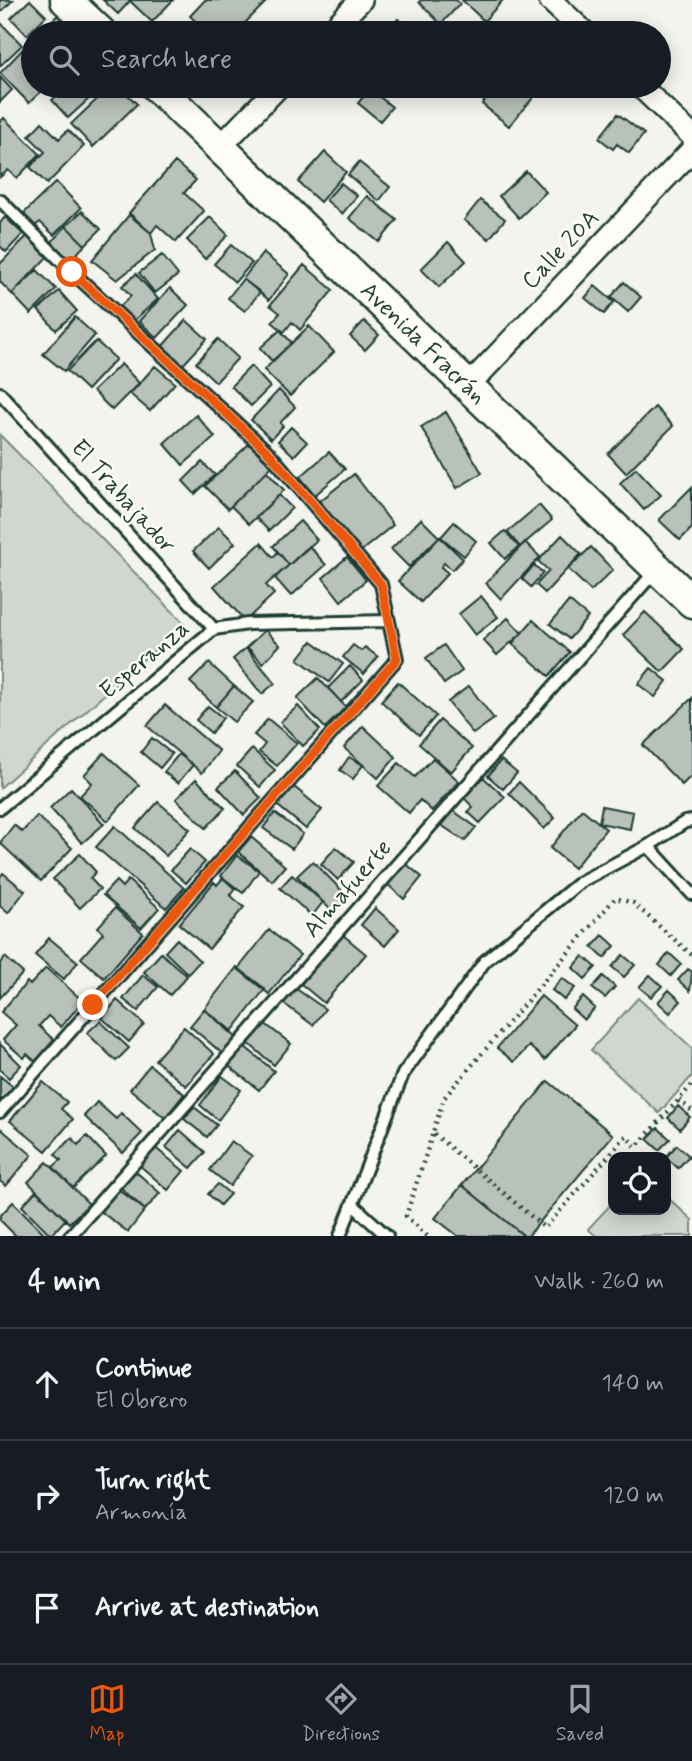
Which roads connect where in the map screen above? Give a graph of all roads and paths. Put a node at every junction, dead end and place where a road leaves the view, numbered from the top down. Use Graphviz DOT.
graph roads {
  1 [pos="66,0"];
  2 [pos="361,0"];
  3 [pos="550,0"];
  4 [pos="88,21"];
  5 [pos="341,21"];
  6 [pos="572,21"];
  7 [pos="169,98"];
  8 [pos="267,98"];
  9 [pos="652,98"];
  10 [pos="692,136"];
  11 [pos="220,147"];
  12 [pos="692,150"];
  13 [pos="0,200"];
  14 [pos="469,385"];
  15 [pos="0,393"];
  16 [pos="657,569"];
  17 [pos="692,602"];
  18 [pos="389,621"];
  19 [pos="214,629"];
  20 [pos="0,808"];
  21 [pos="692,821"];
  22 [pos="648,846"];
  23 [pos="692,894"];
  24 [pos="692,955"];
  25 [pos="692,1085"];
  26 [pos="679,1100"];
  27 [pos="692,1111"];
  28 [pos="0,1112"];
  29 [pos="434,1135"];
  30 [pos="352,1204"];
  31 [pos="70,1236"];
  32 [pos="340,1236"];
  33 [pos="387,1236"];
  34 [pos="427,1236"];
  1 -- 4 [label="main road"];
  2 -- 5 [label="street"];
  3 -- 6 [label="street"];
  7 -- 11 [label="main road, Avenida Fracrán"];
  8 -- 11 [label="street"];
  9 -- 10 [label="street"];
  11 -- 14 [label="main road, Avenida Fracrán"];
  12 -- 14 [label="street, Calle 20A"];
  13 -- 18 [label="lane"];
  14 -- 16 [label="main road, Avenida Fracrán"];
  15 -- 19 [label="lane, El Trabajador"];
  16 -- 17 [label="main road, Avenida Fracrán"];
  16 -- 31 [label="lane, Almafuerte"];
  18 -- 19 [label="lane, Esperanza"];
  18 -- 28 [label="lane"];
  19 -- 20 [label="lane, Esperanza"];
  21 -- 22 [label="lane"];
  22 -- 23 [label="lane"];
  22 -- 30 [label="lane"];
  24 -- 29 [label="path"];
  25 -- 26 [label="path"];
  26 -- 27 [label="path"];
  26 -- 29 [label="path"];
  29 -- 34 [label="path"];
  30 -- 32 [label="lane"];
  30 -- 33 [label="lane"];
}
